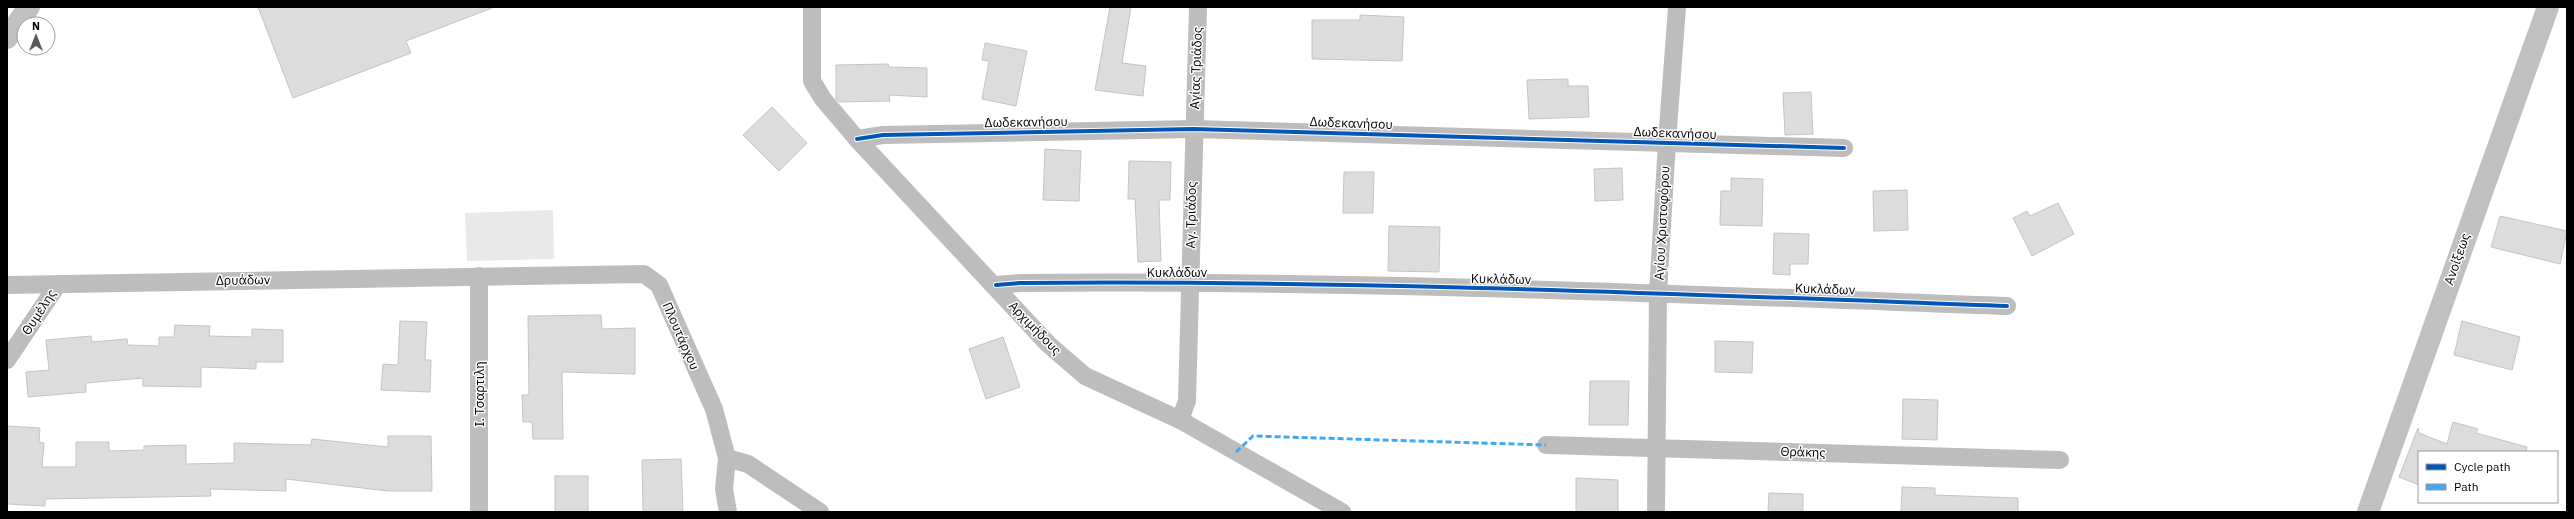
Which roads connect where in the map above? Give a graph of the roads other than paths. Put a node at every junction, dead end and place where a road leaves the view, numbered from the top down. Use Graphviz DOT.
graph roads {
  1 [pos="29,7"];
  2 [pos="812,7"];
  3 [pos="1198,7"];
  4 [pos="1677,7"];
  5 [pos="2548,7"];
  6 [pos="7,38"];
  7 [pos="1193,129"];
  8 [pos="857,140"];
  9 [pos="1666,142"];
  10 [pos="1844,148"];
  11 [pos="479,276"];
  12 [pos="1190,281"];
  13 [pos="58,284"];
  14 [pos="7,285"];
  15 [pos="996,285"];
  16 [pos="1658,293"];
  17 [pos="2007,306"];
  18 [pos="7,360"];
  19 [pos="1180,420"];
  20 [pos="1546,445"];
  21 [pos="1658,448"];
  22 [pos="727,458"];
  23 [pos="2060,460"];
  24 [pos="479,512"];
  25 [pos="728,512"];
  26 [pos="820,512"];
  27 [pos="1342,512"];
  28 [pos="1656,512"];
  29 [pos="2368,512"];
  1 -- 6 [label="street"];
  2 -- 8 [label="street, Αρχιμήδους"];
  3 -- 7 [label="street, Αγίας Τριάδος"];
  4 -- 9 [label="street, Αγίου Χριστοφόρου"];
  5 -- 29 [label="street, Ανοίξεως"];
  7 -- 8 [label="street, Δωδεκανήσου"];
  7 -- 9 [label="street, Δωδεκανήσου"];
  7 -- 12 [label="street, Αγ. Τριάδος"];
  8 -- 15 [label="street, Αρχιμήδους"];
  9 -- 10 [label="street, Δωδεκανήσου"];
  9 -- 16 [label="street, Αγίου Χριστοφόρου"];
  11 -- 13 [label="street, Δρυάδων"];
  11 -- 22 [label="street, Πλουτάρχου"];
  11 -- 24 [label="street, Ι. Τσαρτιλη"];
  12 -- 15 [label="street, Κυκλάδων"];
  12 -- 16 [label="street, Κυκλάδων"];
  12 -- 19 [label="street, Αγ. Τριάδος"];
  13 -- 14 [label="street, Δρυάδων"];
  13 -- 18 [label="street, Θυμέλης"];
  15 -- 19 [label="street, Αρχιμήδους"];
  16 -- 17 [label="street, Κυκλάδων"];
  16 -- 21 [label="street, Αγίου Χριστοφόρου"];
  19 -- 27 [label="street, Αρχιμήδους"];
  20 -- 21 [label="street, Θράκης"];
  21 -- 23 [label="street, Θράκης"];
  21 -- 28 [label="street, Αγίου Χριστοφόρου"];
  22 -- 25 [label="street"];
  22 -- 26 [label="street"];
}
